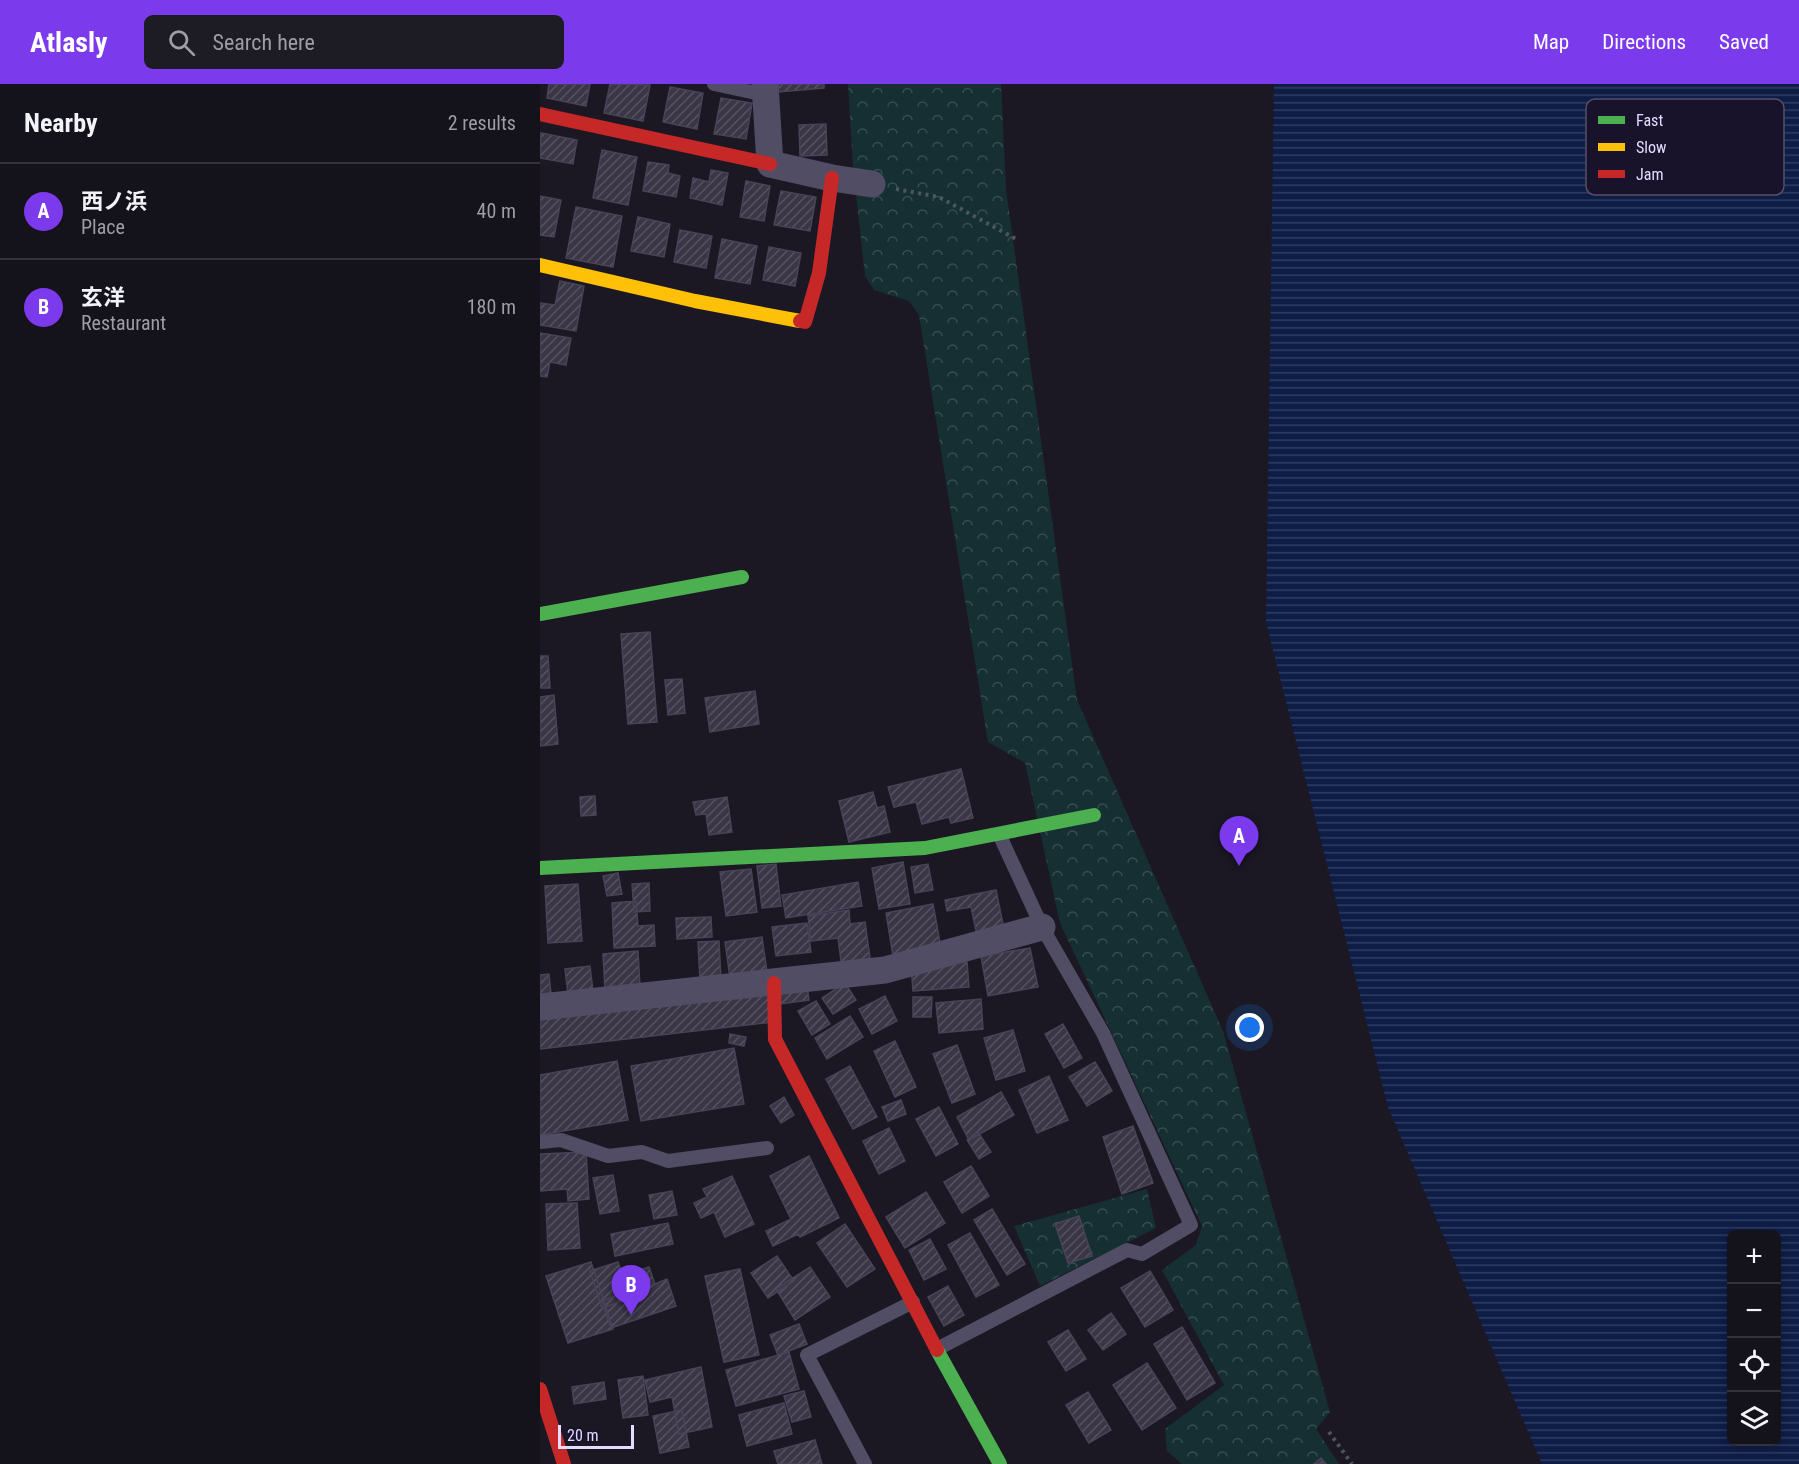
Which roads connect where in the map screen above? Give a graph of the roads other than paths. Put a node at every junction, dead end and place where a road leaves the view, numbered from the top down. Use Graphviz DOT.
graph roads {
  1 [pos="714,84"];
  2 [pos="765,89"];
  3 [pos="540,114"];
  4 [pos="771,164"];
  5 [pos="831,178"];
  6 [pos="872,184"];
  7 [pos="540,265"];
  8 [pos="742,577"];
  9 [pos="540,614"];
  10 [pos="1094,815"];
  11 [pos="999,834"];
  12 [pos="540,868"];
  13 [pos="1042,927"];
  14 [pos="774,982"];
  15 [pos="540,1007"];
  16 [pos="540,1142"];
  17 [pos="767,1148"];
  18 [pos="913,1302"];
  19 [pos="937,1349"];
  20 [pos="540,1389"];
  21 [pos="564,1464"];
  22 [pos="865,1464"];
  23 [pos="1000,1464"];
  1 -- 2 [label="lane"];
  2 -- 4 [label="street"];
  3 -- 4 [label="street"];
  4 -- 5 [label="street"];
  5 -- 6 [label="street"];
  5 -- 7 [label="street"];
  8 -- 9 [label="street"];
  10 -- 11 [label="street"];
  11 -- 12 [label="street"];
  11 -- 13 [label="lane"];
  13 -- 14 [label="street"];
  13 -- 19 [label="lane"];
  14 -- 15 [label="street"];
  14 -- 18 [label="street"];
  16 -- 17 [label="lane"];
  18 -- 19 [label="street"];
  18 -- 22 [label="lane"];
  19 -- 23 [label="street"];
  20 -- 21 [label="street"];
}
